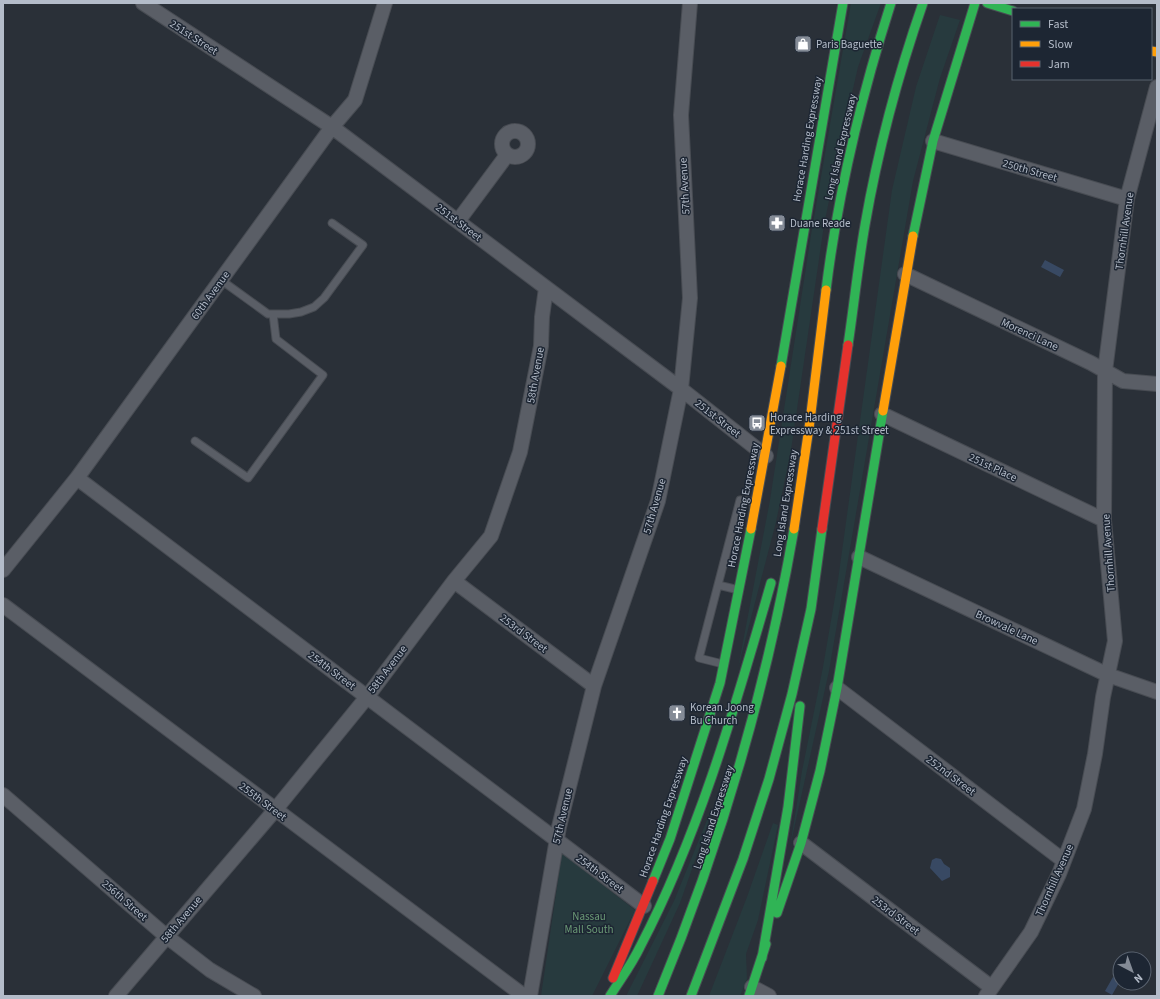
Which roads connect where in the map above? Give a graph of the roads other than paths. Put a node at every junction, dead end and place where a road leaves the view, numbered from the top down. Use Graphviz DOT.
graph roads {
  1 [pos="143,3"];
  2 [pos="385,3"];
  3 [pos="690,3"];
  4 [pos="842,3"];
  5 [pos="891,3"];
  6 [pos="922,3"];
  7 [pos="975,3"];
  8 [pos="986,3"];
  9 [pos="1012,11"];
  10 [pos="1157,87"];
  11 [pos="332,127"];
  12 [pos="933,141"];
  13 [pos="507,155"];
  14 [pos="1127,199"];
  15 [pos="458,221"];
  16 [pos="332,223"];
  17 [pos="905,274"];
  18 [pos="220,280"];
  19 [pos="546,288"];
  20 [pos="273,314"];
  21 [pos="1105,372"];
  22 [pos="1157,384"];
  23 [pos="681,389"];
  24 [pos="812,412"];
  25 [pos="882,414"];
  26 [pos="195,441"];
  27 [pos="766,456"];
  28 [pos="77,478"];
  29 [pos="757,502"];
  30 [pos="1104,520"];
  31 [pos="785,525"];
  32 [pos="859,557"];
  33 [pos="3,570"];
  34 [pos="774,570"];
  35 [pos="454,581"];
  36 [pos="718,585"];
  37 [pos="739,590"];
  38 [pos="3,605"];
  39 [pos="811,609"];
  40 [pos="724,664"];
  41 [pos="1108,674"];
  42 [pos="594,686"];
  43 [pos="837,688"];
  44 [pos="1157,692"];
  45 [pos="367,696"];
  46 [pos="3,795"];
  47 [pos="275,810"];
  48 [pos="556,840"];
  49 [pos="801,843"];
  50 [pos="1064,861"];
  51 [pos="644,906"];
  52 [pos="166,936"];
  53 [pos="762,958"];
  54 [pos="750,992"];
  55 [pos="989,992"];
  56 [pos="116,996"];
  57 [pos="254,996"];
  58 [pos="524,996"];
  59 [pos="530,996"];
  60 [pos="606,996"];
  61 [pos="610,996"];
  62 [pos="658,996"];
  63 [pos="691,996"];
  64 [pos="769,996"];
  1 -- 11 [label="street, 251st Street"];
  2 -- 11 [label="street, 60th Avenue"];
  3 -- 23 [label="street, 57th Avenue"];
  4 -- 27 [label="main road, Horace Harding Expressway"];
  5 -- 24 [label="main road, Long Island Expressway"];
  6 -- 39 [label="main road"];
  7 -- 12 [label="main road"];
  8 -- 9 [label="main road"];
  10 -- 14 [label="street, Thornhill Avenue"];
  11 -- 15 [label="street, 251st Street"];
  11 -- 18 [label="street, 60th Avenue"];
  12 -- 14 [label="street, 250th Street"];
  12 -- 17 [label="main road"];
  13 -- 15 [label="street"];
  14 -- 21 [label="street, Thornhill Avenue"];
  15 -- 19 [label="street, 251st Street"];
  16 -- 20 [label="lane"];
  17 -- 21 [label="street, Morenci Lane"];
  17 -- 25 [label="main road"];
  18 -- 20 [label="lane"];
  18 -- 28 [label="street, 60th Avenue"];
  19 -- 23 [label="street, 251st Street"];
  19 -- 35 [label="street, 58th Avenue"];
  20 -- 26 [label="lane"];
  21 -- 22 [label="street, Morenci Lane"];
  21 -- 30 [label="street, Thornhill Avenue"];
  23 -- 27 [label="street, 251st Street"];
  23 -- 42 [label="street, 57th Avenue"];
  24 -- 31 [label="main road"];
  24 -- 62 [label="main road, Long Island Expressway"];
  25 -- 30 [label="street, 251st Place"];
  25 -- 32 [label="main road"];
  27 -- 29 [label="main road, Horace Harding Expressway"];
  28 -- 33 [label="street, 60th Avenue"];
  28 -- 45 [label="street, 254th Street"];
  29 -- 36 [label="lane"];
  29 -- 37 [label="main road, Horace Harding Expressway"];
  30 -- 41 [label="street, Thornhill Avenue"];
  32 -- 41 [label="street, Browvale Lane"];
  32 -- 43 [label="main road"];
  34 -- 61 [label="main road"];
  35 -- 42 [label="street, 253rd Street"];
  35 -- 45 [label="street, 58th Avenue"];
  36 -- 37 [label="lane"];
  36 -- 40 [label="lane"];
  37 -- 40 [label="main road, Horace Harding Expressway"];
  38 -- 47 [label="street, 255th Street"];
  39 -- 53 [label="main road"];
  39 -- 63 [label="main road"];
  40 -- 51 [label="main road, Horace Harding Expressway"];
  41 -- 44 [label="street, Browvale Lane"];
  41 -- 50 [label="street, Thornhill Avenue"];
  42 -- 48 [label="street, 57th Avenue"];
  43 -- 49 [label="main road"];
  43 -- 50 [label="street, 252nd Street"];
  45 -- 47 [label="street, 58th Avenue"];
  45 -- 48 [label="street, 254th Street"];
  46 -- 52 [label="street, 256th Street"];
  47 -- 52 [label="street, 58th Avenue"];
  47 -- 58 [label="street, 255th Street"];
  48 -- 51 [label="street, 254th Street"];
  48 -- 59 [label="street, 57th Avenue"];
  49 -- 53 [label="main road"];
  49 -- 55 [label="street, 253rd Street"];
  50 -- 55 [label="street, Thornhill Avenue"];
  51 -- 60 [label="main road, Horace Harding Expressway"];
  52 -- 56 [label="street, 58th Avenue"];
  52 -- 57 [label="street, 256th Street"];
  53 -- 54 [label="main road"];
  54 -- 64 [label="street"];
}
